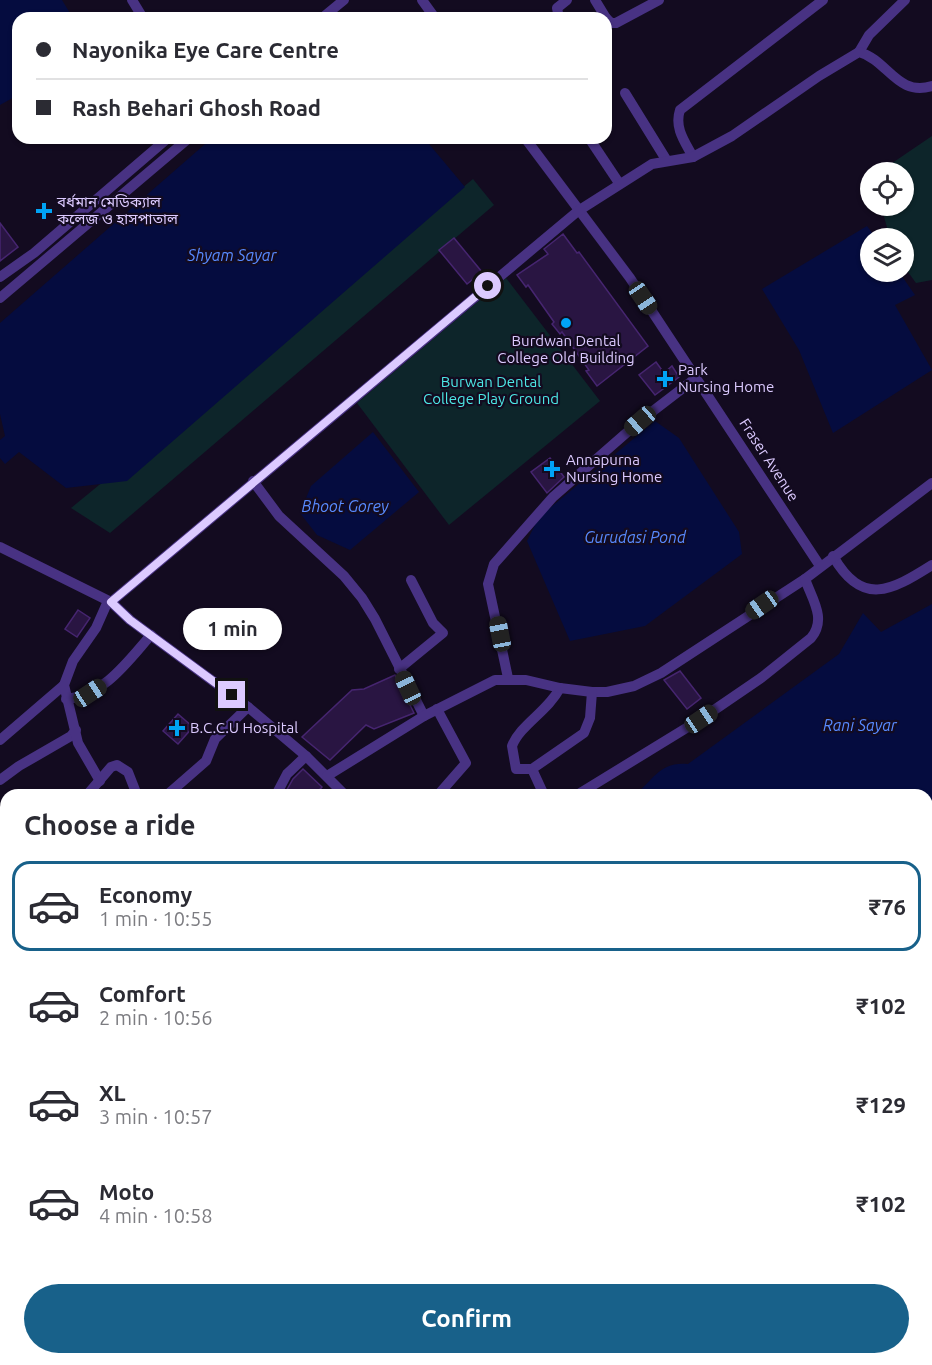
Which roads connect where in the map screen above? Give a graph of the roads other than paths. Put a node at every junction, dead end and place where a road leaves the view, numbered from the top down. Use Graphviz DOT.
graph roads {
  1 [pos="344,0"];
  2 [pos="567,0"];
  3 [pos="659,0"];
  4 [pos="823,0"];
  5 [pos="905,0"];
  6 [pos="329,12"];
  7 [pos="558,12"];
  8 [pos="612,23"];
  9 [pos="860,52"];
  10 [pos="932,86"];
  11 [pos="625,93"];
  12 [pos="161,144"];
  13 [pos="182,144"];
  14 [pos="529,144"];
  15 [pos="593,144"];
  16 [pos="693,158"];
  17 [pos="667,161"];
  18 [pos="619,183"];
  19 [pos="578,211"];
  20 [pos="0,278"];
  21 [pos="0,298"];
  22 [pos="696,378"];
  23 [pos="253,481"];
  24 [pos="932,483"];
  25 [pos="0,547"];
  26 [pos="833,556"];
  27 [pos="932,565"];
  28 [pos="820,566"];
  29 [pos="805,579"];
  30 [pos="411,580"];
  31 [pos="109,601"];
  32 [pos="151,635"];
  33 [pos="399,669"];
  34 [pos="508,678"];
  35 [pos="64,685"];
  36 [pos="560,688"];
  37 [pos="592,692"];
  38 [pos="66,699"];
  39 [pos="248,707"];
  40 [pos="437,709"];
  41 [pos="424,716"];
  42 [pos="75,730"];
  43 [pos="0,740"];
  44 [pos="306,756"];
  45 [pos="532,769"];
  46 [pos="327,776"];
  47 [pos="0,780"];
  48 [pos="100,781"];
  49 [pos="93,789"];
  50 [pos="135,789"];
  51 [pos="174,789"];
  52 [pos="279,789"];
  53 [pos="339,789"];
  54 [pos="443,789"];
  55 [pos="541,789"];
  56 [pos="587,789"];
  1 -- 6 [label="street"];
  2 -- 7 [label="street"];
  3 -- 8 [label="street"];
  4 -- 16 [label="street"];
  5 -- 9 [label="street"];
  9 -- 10 [label="street"];
  9 -- 16 [label="street"];
  11 -- 17 [label="street"];
  12 -- 20 [label="street"];
  13 -- 21 [label="street"];
  14 -- 19 [label="street, Fraser Avenue"];
  15 -- 18 [label="street"];
  16 -- 17 [label="street"];
  17 -- 18 [label="street"];
  18 -- 19 [label="street"];
  19 -- 22 [label="street, Fraser Avenue"];
  19 -- 23 [label="street"];
  22 -- 28 [label="street, Fraser Avenue"];
  22 -- 34 [label="street"];
  23 -- 31 [label="street"];
  23 -- 33 [label="street"];
  24 -- 26 [label="street"];
  25 -- 31 [label="street"];
  26 -- 27 [label="street"];
  26 -- 28 [label="street"];
  28 -- 29 [label="street"];
  29 -- 37 [label="street"];
  29 -- 56 [label="street"];
  30 -- 33 [label="street"];
  31 -- 32 [label="street"];
  31 -- 35 [label="street"];
  32 -- 38 [label="street"];
  32 -- 39 [label="street"];
  33 -- 41 [label="street"];
  34 -- 36 [label="street"];
  34 -- 40 [label="street"];
  35 -- 38 [label="street"];
  35 -- 43 [label="street"];
  36 -- 37 [label="street"];
  36 -- 45 [label="street"];
  37 -- 45 [label="street"];
  38 -- 42 [label="street"];
  39 -- 44 [label="street"];
  39 -- 51 [label="street"];
  40 -- 41 [label="street"];
  40 -- 54 [label="street"];
  41 -- 46 [label="street"];
  42 -- 47 [label="street"];
  42 -- 48 [label="street"];
  44 -- 46 [label="street"];
  44 -- 52 [label="street"];
  45 -- 55 [label="street"];
  46 -- 53 [label="street"];
  48 -- 49 [label="street"];
  48 -- 50 [label="street"];
}
